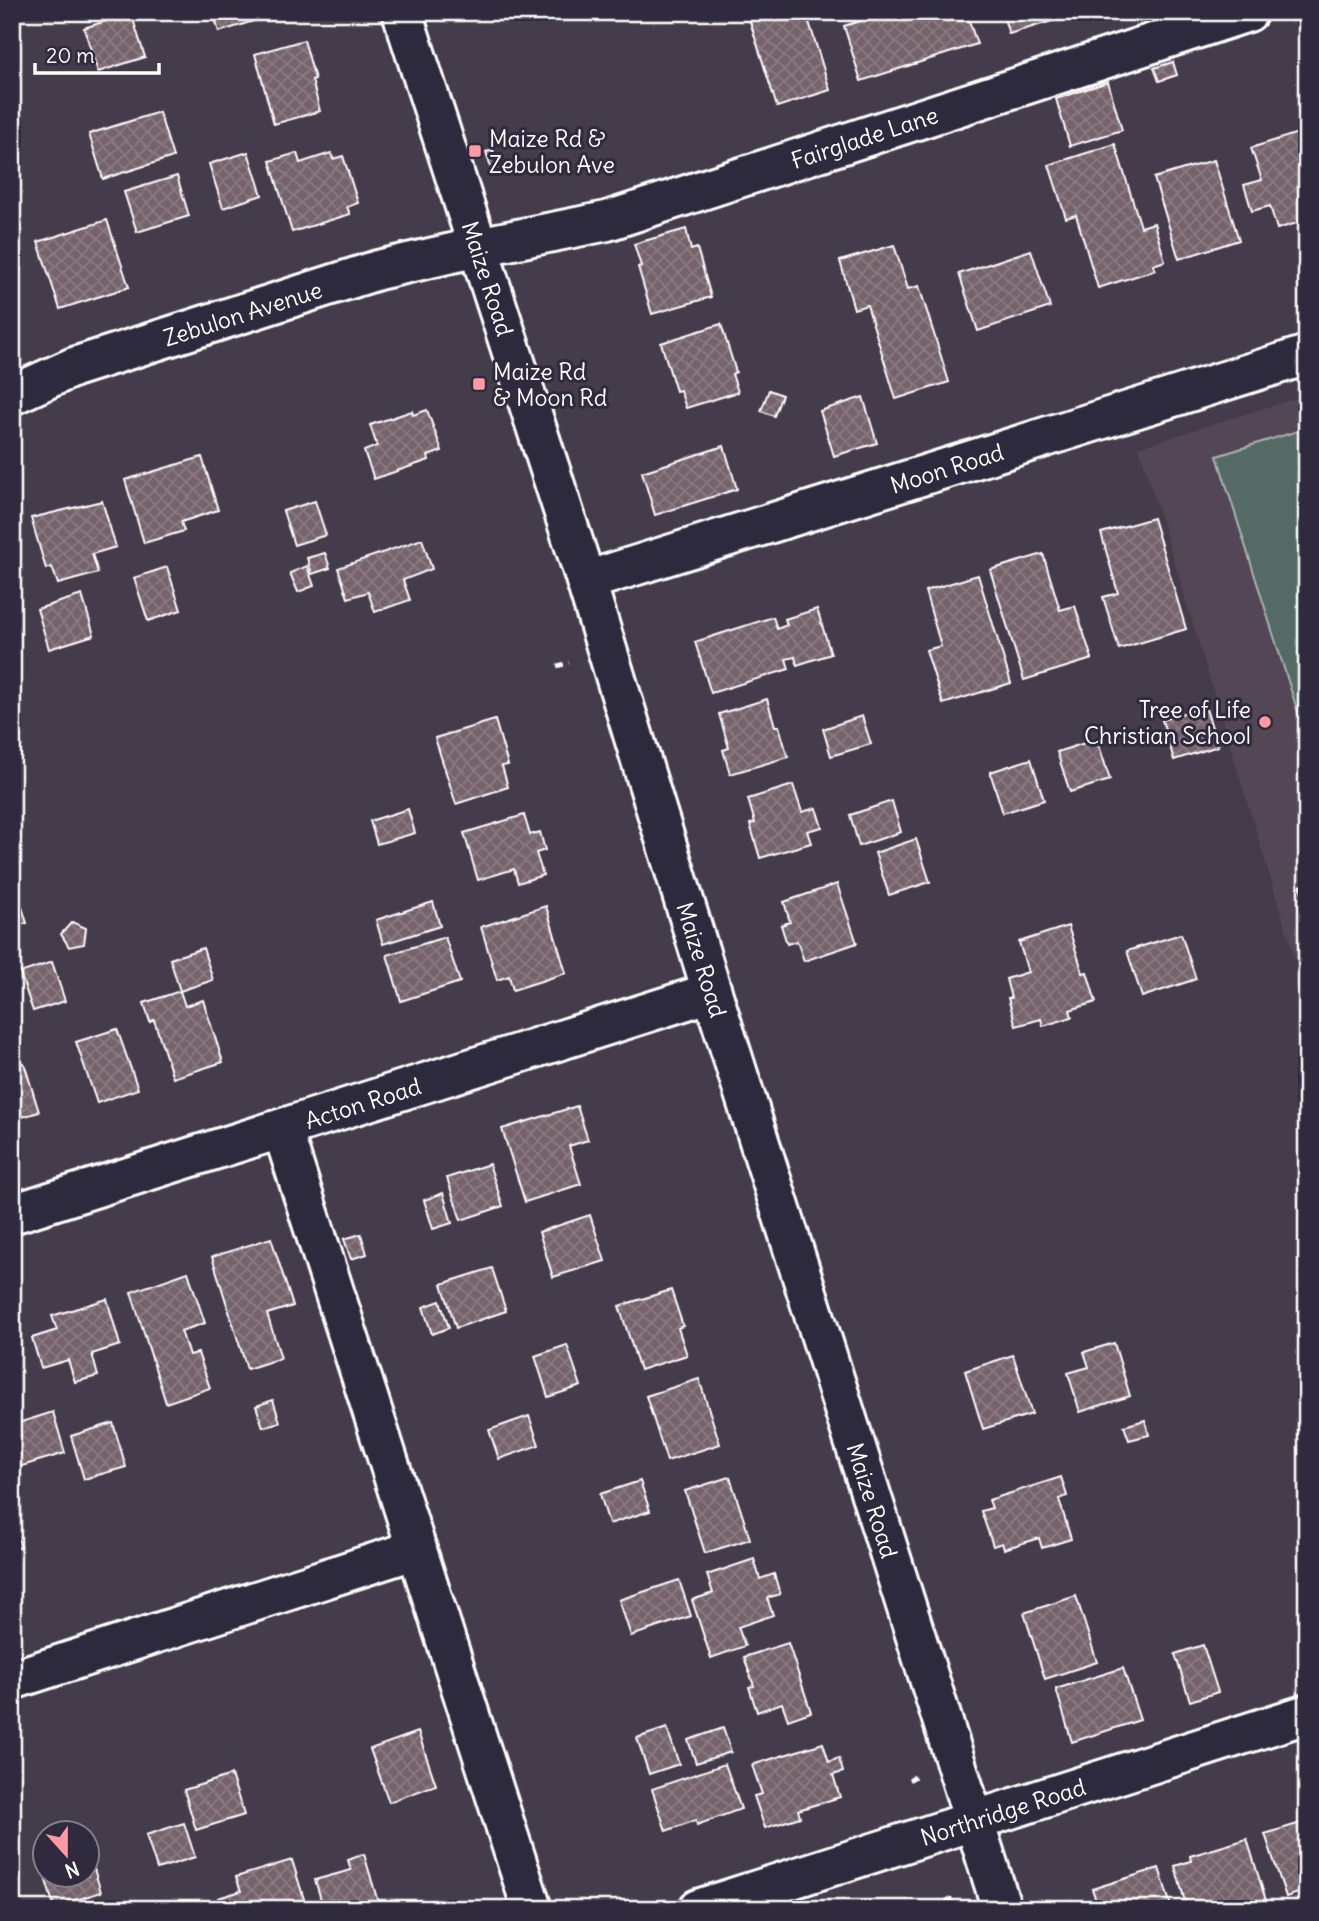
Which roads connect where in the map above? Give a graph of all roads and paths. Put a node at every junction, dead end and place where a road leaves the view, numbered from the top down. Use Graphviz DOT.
graph roads {
  1 [pos="402,12"];
  2 [pos="1248,12"];
  3 [pos="478,247"];
  4 [pos="1307,355"];
  5 [pos="12,395"];
  6 [pos="586,581"];
  7 [pos="569,663"];
  8 [pos="557,666"];
  9 [pos="712,992"];
  10 [pos="282,1129"];
  11 [pos="12,1214"];
  12 [pos="417,1549"];
  13 [pos="12,1679"];
  14 [pos="1307,1714"];
  15 [pos="919,1775"];
  16 [pos="909,1780"];
  17 [pos="975,1820"];
  18 [pos="956,1898"];
  19 [pos="946,1901"];
  20 [pos="532,1909"];
  21 [pos="698,1909"];
  22 [pos="1002,1909"];
  1 -- 3 [label="street, Maize Road"];
  2 -- 3 [label="street, Fairglade Lane"];
  3 -- 5 [label="street, Zebulon Avenue"];
  3 -- 6 [label="street, Maize Road"];
  4 -- 6 [label="street, Moon Road"];
  6 -- 9 [label="street, Maize Road"];
  7 -- 8 [label="path"];
  9 -- 10 [label="street, Acton Road"];
  9 -- 17 [label="street, Maize Road"];
  10 -- 11 [label="street, Acton Road"];
  10 -- 12 [label="street"];
  12 -- 13 [label="street"];
  12 -- 20 [label="street"];
  14 -- 17 [label="street, Northridge Road"];
  15 -- 16 [label="path"];
  17 -- 21 [label="street, Northridge Road"];
  17 -- 22 [label="street, Maize Road"];
  18 -- 19 [label="path"];
}
